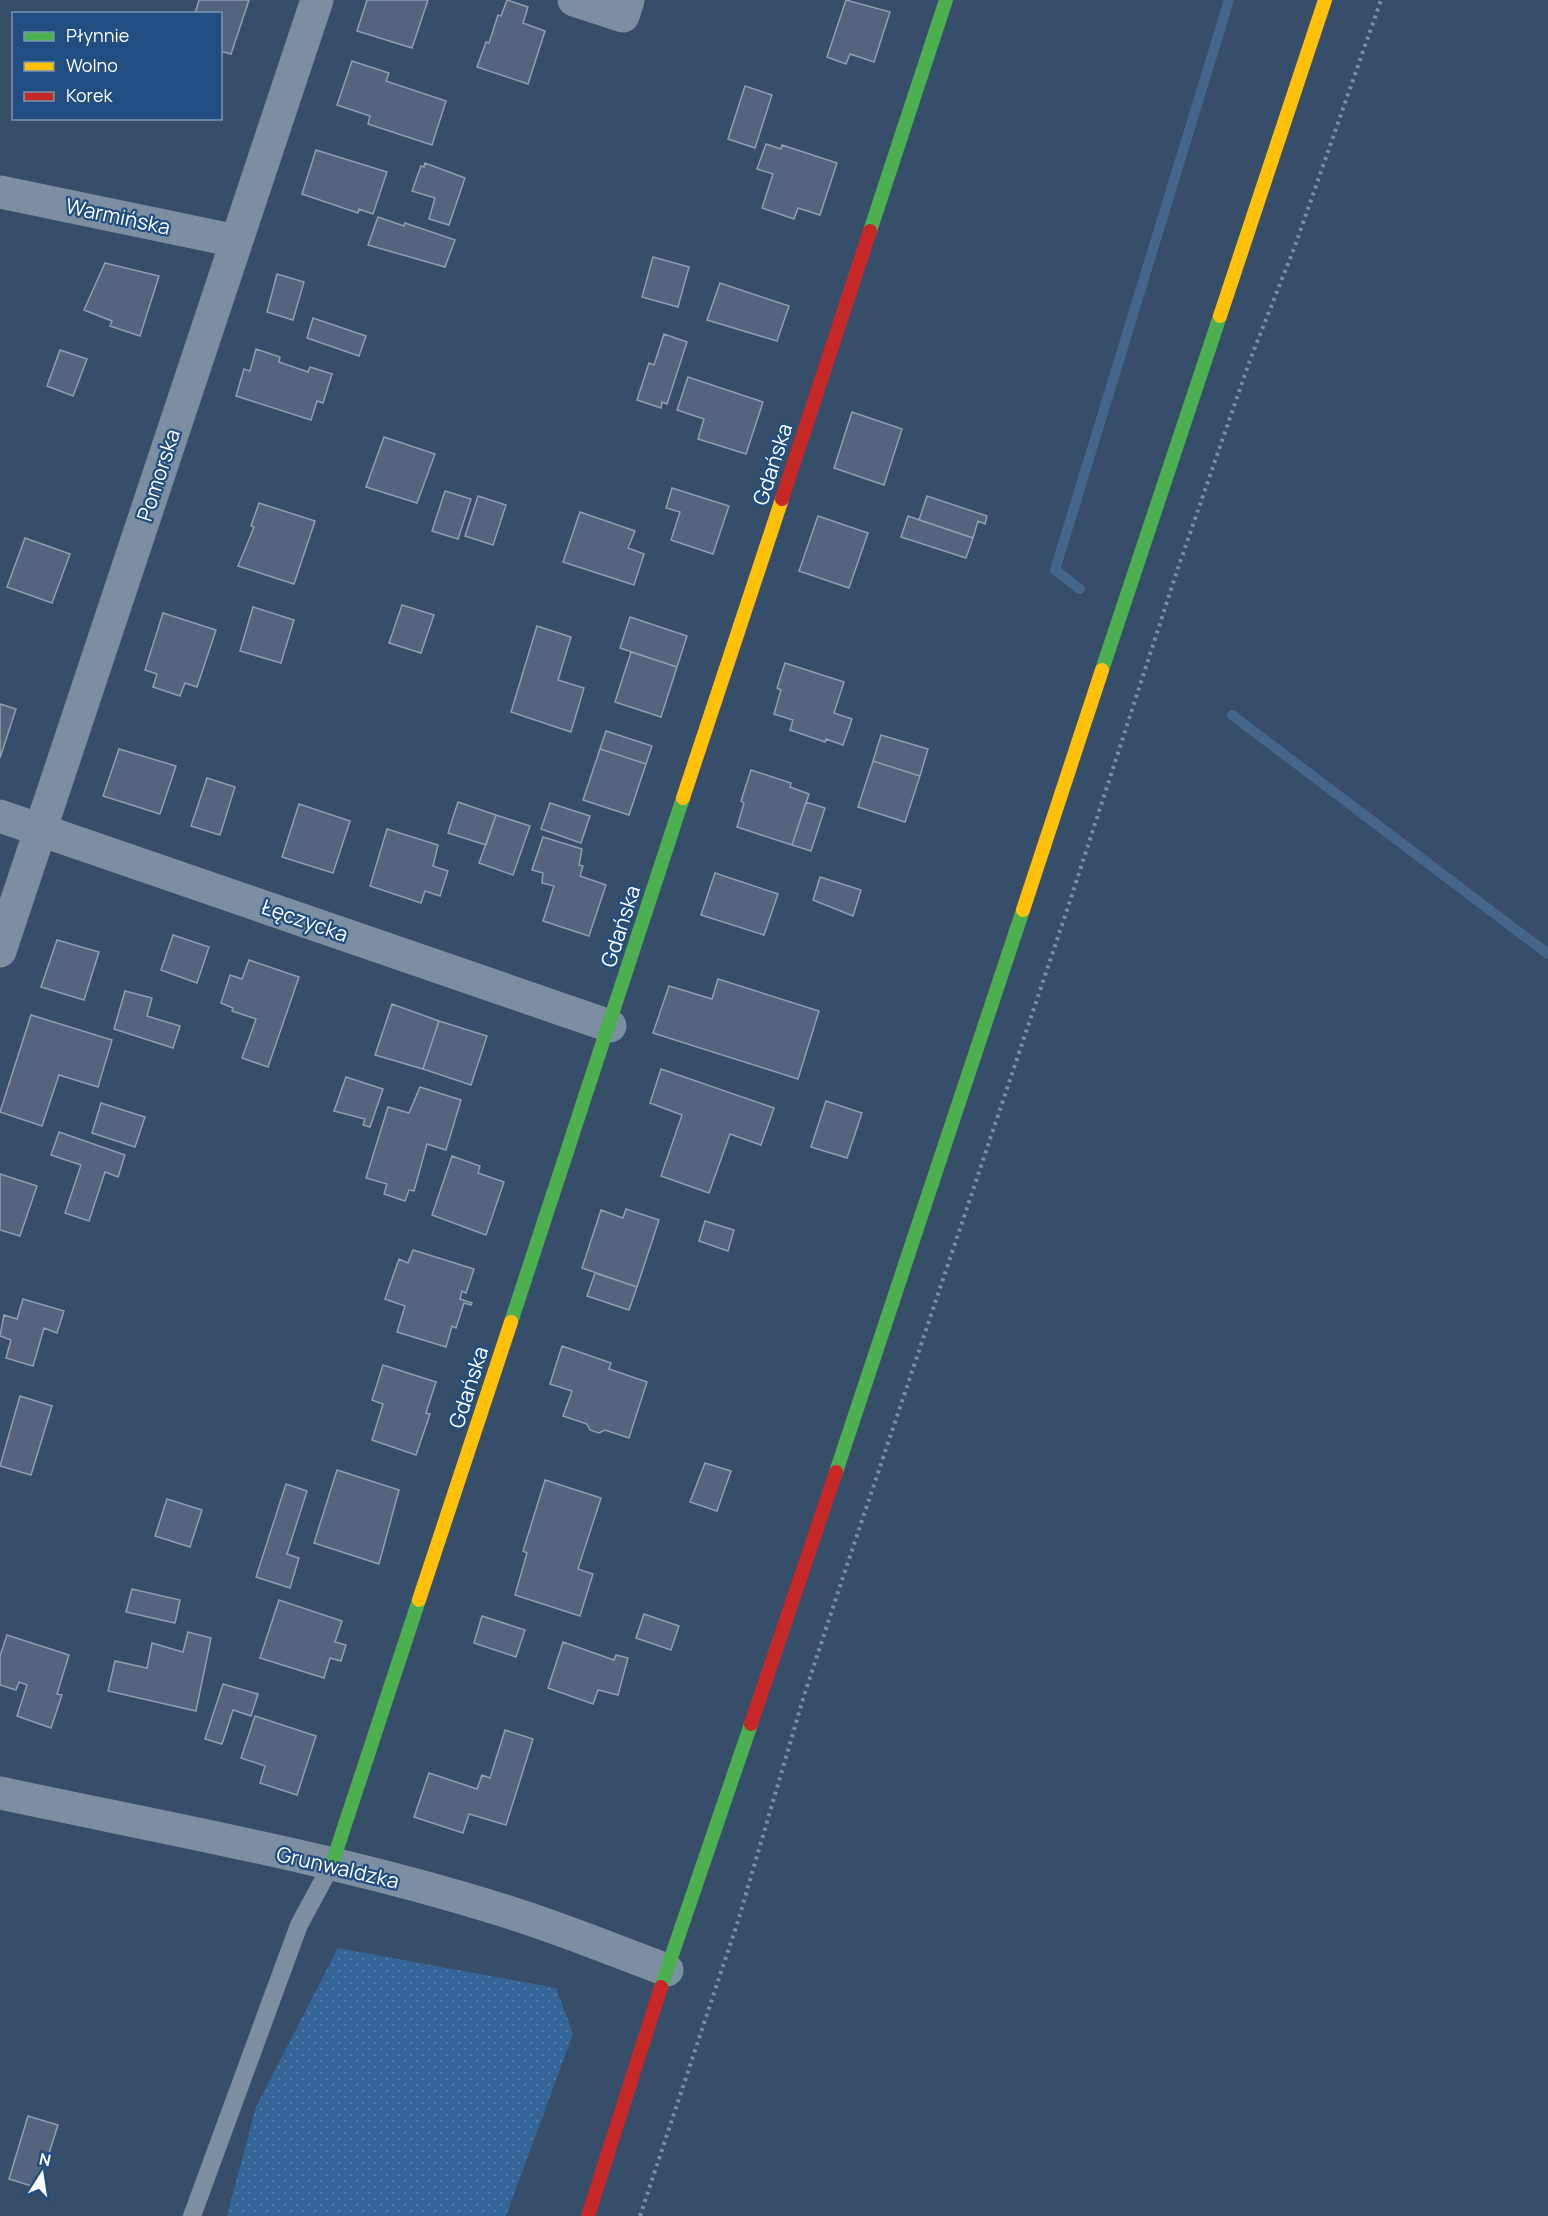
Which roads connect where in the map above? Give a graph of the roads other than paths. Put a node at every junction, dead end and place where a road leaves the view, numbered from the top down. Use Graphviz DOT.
graph roads {
  1 [pos="317,0"];
  2 [pos="574,0"];
  3 [pos="628,0"];
  4 [pos="946,0"];
  5 [pos="1325,0"];
  6 [pos="0,192"];
  7 [pos="236,240"];
  8 [pos="0,816"];
  9 [pos="40,829"];
  10 [pos="0,951"];
  11 [pos="610,1026"];
  12 [pos="0,1793"];
  13 [pos="332,1864"];
  14 [pos="667,1970"];
  15 [pos="192,2216"];
  16 [pos="588,2216"];
  1 -- 7 [label="street, Pomorska"];
  2 -- 3 [label="street"];
  4 -- 11 [label="street, Gdańska"];
  5 -- 14 [label="street"];
  6 -- 7 [label="street, Warmińska"];
  7 -- 9 [label="street, Pomorska"];
  8 -- 9 [label="street, Łęczycka"];
  9 -- 10 [label="street, Pomorska"];
  9 -- 11 [label="street, Łęczycka"];
  11 -- 13 [label="street, Gdańska"];
  12 -- 13 [label="street, Grunwaldzka"];
  13 -- 14 [label="street, Grunwaldzka"];
  13 -- 15 [label="lane"];
  14 -- 16 [label="street"];
}
